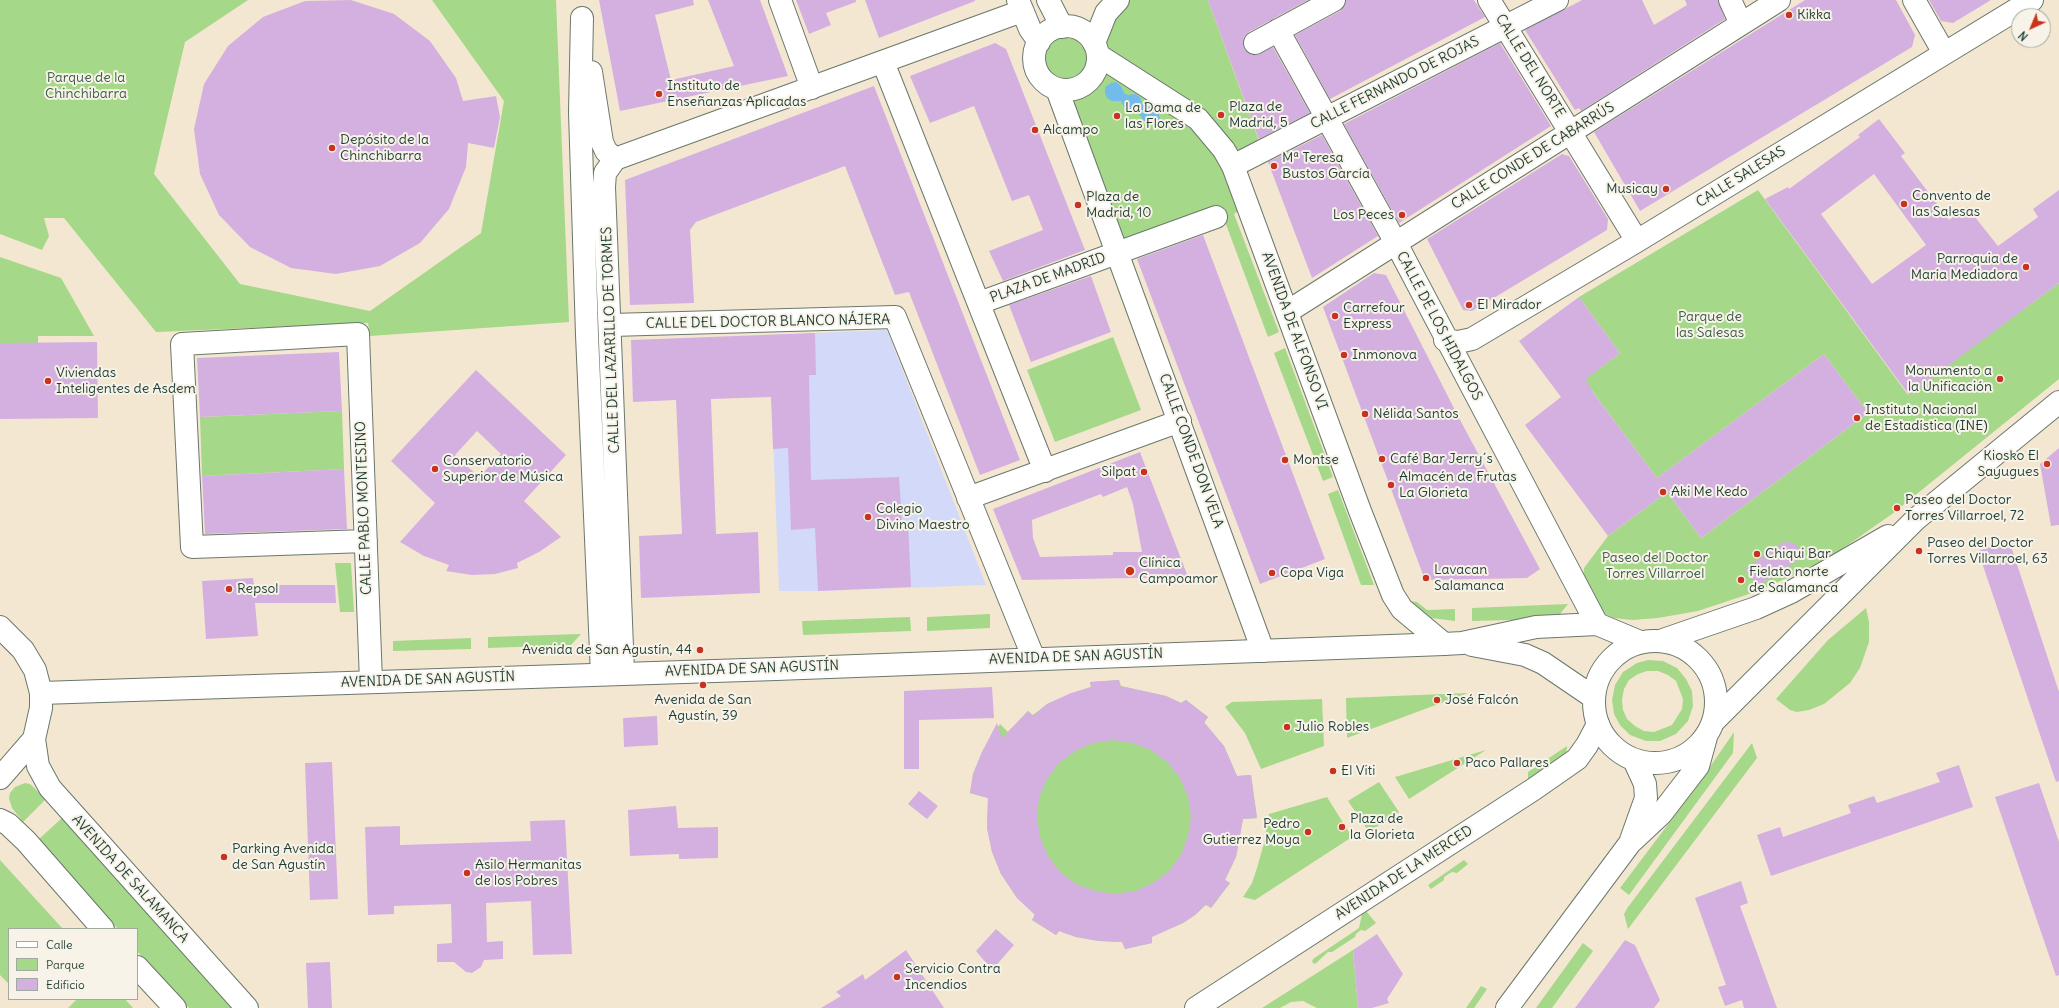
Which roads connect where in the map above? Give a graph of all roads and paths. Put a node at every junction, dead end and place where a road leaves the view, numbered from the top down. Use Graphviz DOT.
graph roads {
  1 [pos="780,0"];
  2 [pos="1048,0"];
  3 [pos="1118,0"];
  4 [pos="1334,0"];
  5 [pos="1489,0"];
  6 [pos="1556,0"];
  7 [pos="1730,0"];
  8 [pos="1779,0"];
  9 [pos="1914,0"];
  10 [pos="2032,0"];
  11 [pos="1020,5"];
  12 [pos="580,9"];
  13 [pos="1741,24"];
  14 [pos="1062,27"];
  15 [pos="1506,27"];
  16 [pos="1278,30"];
  17 [pos="1039,42"];
  18 [pos="1255,43"];
  19 [pos="1096,49"];
  20 [pos="1944,53"];
  21 [pos="883,62"];
  22 [pos="812,88"];
  23 [pos="1057,89"];
  24 [pos="1325,118"];
  25 [pos="1571,132"];
  26 [pos="615,159"];
  27 [pos="1233,166"];
  28 [pos="1216,216"];
  29 [pos="1637,241"];
  30 [pos="1396,243"];
  31 [pos="1117,253"];
  32 [pos="980,303"];
  33 [pos="1287,312"];
  34 [pos="611,325"];
  35 [pos="1446,340"];
  36 [pos="2059,402"];
  37 [pos="1180,421"];
  38 [pos="1045,472"];
  39 [pos="968,498"];
  40 [pos="1916,519"];
  41 [pos="366,541"];
  42 [pos="1597,624"];
  43 [pos="0,627"];
  44 [pos="1663,640"];
  45 [pos="1640,642"];
  46 [pos="1453,644"];
  47 [pos="1264,650"];
  48 [pos="1034,659"];
  49 [pos="613,674"];
  50 [pos="371,682"];
  51 [pos="42,693"];
  52 [pos="1593,697"];
  53 [pos="1598,724"];
  54 [pos="1710,729"];
  55 [pos="34,738"];
  56 [pos="1634,760"];
  57 [pos="0,778"];
  58 [pos="0,820"];
  59 [pos="1630,843"];
  60 [pos="102,928"];
  61 [pos="138,967"];
  62 [pos="175,1008"];
  63 [pos="247,1008"];
  64 [pos="1196,1008"];
  65 [pos="1508,1008"];
  1 -- 22 [label="main road"];
  2 -- 14 [label="main road"];
  3 -- 19 [label="main road"];
  4 -- 16 [label="main road"];
  5 -- 15 [label="main road, CALLE DEL NORTE"];
  6 -- 15 [label="main road, CALLE FERNANDO DE ROJAS"];
  7 -- 13 [label="main road"];
  8 -- 13 [label="main road, CALLE CONDE DE CABARRÚS"];
  9 -- 20 [label="main road"];
  10 -- 20 [label="main road, CALLE SALESAS"];
  11 -- 17 [label="main road"];
  11 -- 21 [label="main road"];
  12 -- 26 [label="main road, CALLE DEL LAZARILLO DE TORMES"];
  12 -- 49 [label="main road, CALLE DEL LAZARILLO DE TORMES"];
  13 -- 25 [label="main road, CALLE CONDE DE CABARRÚS"];
  14 -- 17 [label="main road"];
  14 -- 19 [label="main road"];
  15 -- 24 [label="main road, CALLE FERNANDO DE ROJAS"];
  15 -- 25 [label="main road, CALLE DEL NORTE"];
  16 -- 18 [label="main road"];
  16 -- 24 [label="main road, CALLE DE LOS HIDALGOS"];
  17 -- 23 [label="main road"];
  19 -- 23 [label="main road"];
  19 -- 27 [label="main road, AVENIDA DE ALFONSO VI"];
  20 -- 29 [label="main road, CALLE SALESAS"];
  21 -- 22 [label="main road"];
  21 -- 32 [label="main road"];
  22 -- 26 [label="main road"];
  23 -- 31 [label="main road, PLAZA DE MADRID"];
  24 -- 27 [label="main road, CALLE FERNANDO DE ROJAS"];
  24 -- 30 [label="main road, CALLE DE LOS HIDALGOS"];
  25 -- 29 [label="main road, CALLE DEL NORTE"];
  25 -- 30 [label="main road, CALLE CONDE DE CABARRÚS"];
  26 -- 34 [label="main road, CALLE DEL LAZARILLO DE TORMES"];
  27 -- 33 [label="main road, AVENIDA DE ALFONSO VI"];
  28 -- 31 [label="main road, PLAZA DE MADRID"];
  29 -- 35 [label="main road, CALLE SALESAS"];
  30 -- 33 [label="main road, CALLE CONDE DE CABARRÚS"];
  30 -- 35 [label="main road, CALLE DE LOS HIDALGOS"];
  31 -- 32 [label="main road, PLAZA DE MADRID"];
  31 -- 37 [label="main road, CALLE CONDE DON VELA"];
  32 -- 38 [label="main road"];
  33 -- 46 [label="main road, AVENIDA DE ALFONSO VI"];
  34 -- 39 [label="main road, CALLE DEL DOCTOR BLANCO NÁJERA"];
  34 -- 49 [label="main road, CALLE DEL LAZARILLO DE TORMES"];
  35 -- 42 [label="main road, CALLE DE LOS HIDALGOS"];
  36 -- 40 [label="main road"];
  37 -- 38 [label="main road"];
  37 -- 47 [label="main road, CALLE CONDE DON VELA"];
  38 -- 39 [label="main road"];
  39 -- 48 [label="main road, CALLE DEL DOCTOR BLANCO NÁJERA"];
  40 -- 44 [label="main road"];
  40 -- 54 [label="main road"];
  41 -- 41 [label="main road, CALLE PABLO MONTESINO"];
  41 -- 50 [label="main road, CALLE PABLO MONTESINO"];
  42 -- 45 [label="main road, AVENIDA DE SAN AGUSTÍN"];
  42 -- 46 [label="main road, AVENIDA DE SAN AGUSTÍN"];
  43 -- 51 [label="main road"];
  44 -- 45 [label="main road"];
  44 -- 54 [label="main road"];
  45 -- 52 [label="main road"];
  46 -- 47 [label="main road, AVENIDA DE SAN AGUSTÍN"];
  46 -- 52 [label="main road, AVENIDA DE SAN AGUSTÍN"];
  47 -- 48 [label="main road, AVENIDA DE SAN AGUSTÍN"];
  48 -- 49 [label="main road, AVENIDA DE SAN AGUSTÍN"];
  49 -- 50 [label="main road, AVENIDA DE SAN AGUSTÍN"];
  50 -- 51 [label="main road, AVENIDA DE SAN AGUSTÍN"];
  51 -- 55 [label="main road"];
  52 -- 53 [label="main road"];
  53 -- 56 [label="main road"];
  53 -- 64 [label="main road, AVENIDA DE LA MERCED"];
  54 -- 56 [label="main road"];
  54 -- 59 [label="main road"];
  55 -- 57 [label="main road"];
  55 -- 63 [label="main road, AVENIDA DE SALAMANCA"];
  56 -- 59 [label="main road"];
  58 -- 60 [label="main road"];
  59 -- 65 [label="main road"];
  61 -- 62 [label="main road"];
}
